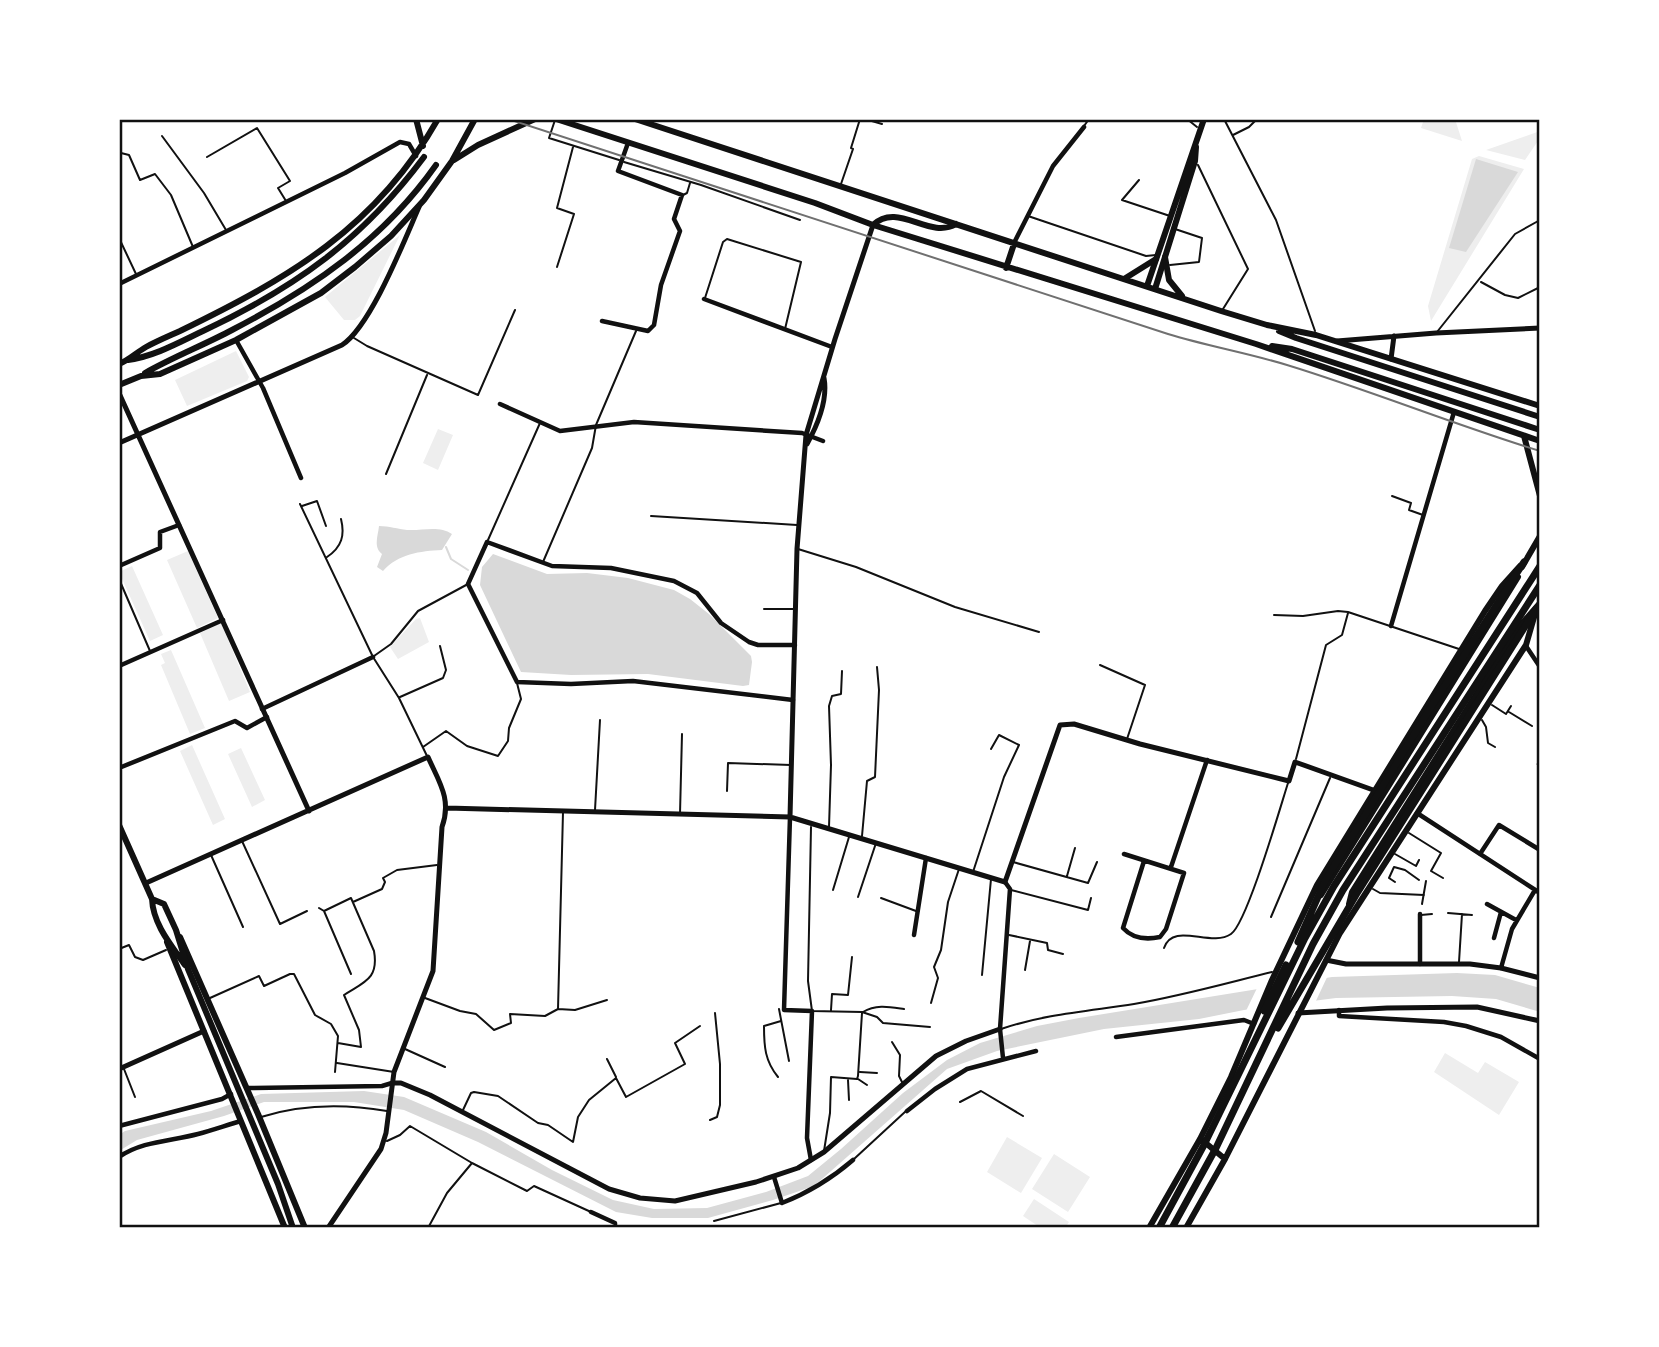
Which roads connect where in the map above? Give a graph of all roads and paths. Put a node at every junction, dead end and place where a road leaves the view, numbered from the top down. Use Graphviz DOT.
graph roads {
  1 [pos="416,119"];
  2 [pos="438,119"];
  3 [pos="475,119"];
  4 [pos="535,119"];
  5 [pos="556,119"];
  6 [pos="635,119"];
  7 [pos="860,119"];
  8 [pos="865,119"];
  9 [pos="1089,119"];
  10 [pos="1187,119"];
  11 [pos="1204,119"];
  12 [pos="1224,119"];
  13 [pos="1257,119"];
  14 [pos="882,124"];
  15 [pos="1084,127"];
  16 [pos="1200,131"];
  17 [pos="1232,135"];
  18 [pos="162,136"];
  19 [pos="628,142"];
  20 [pos="1196,145"];
  21 [pos="423,146"];
  22 [pos="573,146"];
  23 [pos="119,149"];
  24 [pos="207,157"];
  25 [pos="416,157"];
  26 [pos="424,157"];
  27 [pos="453,161"];
  28 [pos="622,161"];
  29 [pos="1195,161"];
  30 [pos="436,165"];
  31 [pos="1139,180"];
  32 [pos="691,182"];
  33 [pos="841,185"];
  34 [pos="682,195"];
  35 [pos="286,202"];
  36 [pos="419,207"];
  37 [pos="1028,216"];
  38 [pos="1171,216"];
  39 [pos="800,220"];
  40 [pos="1540,220"];
  41 [pos="956,224"];
  42 [pos="873,225"];
  43 [pos="1174,228"];
  44 [pos="227,231"];
  45 [pos="119,238"];
  46 [pos="1014,244"];
  47 [pos="193,248"];
  48 [pos="1159,257"];
  49 [pos="1166,266"];
  50 [pos="557,267"];
  51 [pos="1006,268"];
  52 [pos="137,275"];
  53 [pos="1124,279"];
  54 [pos="1479,281"];
  55 [pos="120,282"];
  56 [pos="1147,286"];
  57 [pos="1540,287"];
  58 [pos="1155,289"];
  59 [pos="704,299"];
  60 [pos="1186,300"];
  61 [pos="515,310"];
  62 [pos="1221,311"];
  63 [pos="602,321"];
  64 [pos="1267,325"];
  65 [pos="1540,328"];
  66 [pos="636,329"];
  67 [pos="784,331"];
  68 [pos="1436,333"];
  69 [pos="1316,335"];
  70 [pos="1394,336"];
  71 [pos="353,337"];
  72 [pos="236,340"];
  73 [pos="1336,342"];
  74 [pos="1256,344"];
  75 [pos="832,347"];
  76 [pos="1391,359"];
  77 [pos="123,362"];
  78 [pos="428,374"];
  79 [pos="141,376"];
  80 [pos="260,382"];
  81 [pos="119,385"];
  82 [pos="119,393"];
  83 [pos="500,404"];
  84 [pos="1540,406"];
  85 [pos="1455,411"];
  86 [pos="1540,417"];
  87 [pos="540,422"];
  88 [pos="596,425"];
  89 [pos="1540,430"];
  90 [pos="139,435"];
  91 [pos="808,436"];
  92 [pos="1524,436"];
  93 [pos="823,441"];
  94 [pos="1540,441"];
  95 [pos="119,443"];
  96 [pos="386,474"];
  97 [pos="301,478"];
  98 [pos="1392,496"];
  99 [pos="1540,496"];
  100 [pos="1424,515"];
  101 [pos="651,516"];
  102 [pos="341,519"];
  103 [pos="180,524"];
  104 [pos="798,525"];
  105 [pos="326,526"];
  106 [pos="1540,536"];
  107 [pos="487,542"];
  108 [pos="797,549"];
  109 [pos="326,557"];
  110 [pos="1524,562"];
  111 [pos="542,563"];
  112 [pos="119,566"];
  113 [pos="1540,566"];
  114 [pos="119,579"];
  115 [pos="468,584"];
  116 [pos="1540,584"];
  117 [pos="1539,606"];
  118 [pos="764,609"];
  119 [pos="796,609"];
  120 [pos="1348,612"];
  121 [pos="1274,615"];
  122 [pos="223,620"];
  123 [pos="1391,626"];
  124 [pos="1039,632"];
  125 [pos="795,645"];
  126 [pos="1526,645"];
  127 [pos="440,646"];
  128 [pos="1461,650"];
  129 [pos="151,652"];
  130 [pos="373,657"];
  131 [pos="1100,665"];
  132 [pos="119,666"];
  133 [pos="877,667"];
  134 [pos="1540,667"];
  135 [pos="842,671"];
  136 [pos="517,682"];
  137 [pos="399,698"];
  138 [pos="793,699"];
  139 [pos="1488,702"];
  140 [pos="1511,706"];
  141 [pos="262,709"];
  142 [pos="1508,712"];
  143 [pos="267,718"];
  144 [pos="1478,718"];
  145 [pos="600,720"];
  146 [pos="1532,726"];
  147 [pos="682,734"];
  148 [pos="1126,740"];
  149 [pos="423,747"];
  150 [pos="1495,747"];
  151 [pos="991,749"];
  152 [pos="428,757"];
  153 [pos="1207,760"];
  154 [pos="1295,762"];
  155 [pos="792,765"];
  156 [pos="119,768"];
  157 [pos="1332,774"];
  158 [pos="1289,781"];
  159 [pos="727,791"];
  160 [pos="1376,791"];
  161 [pos="447,808"];
  162 [pos="309,811"];
  163 [pos="563,811"];
  164 [pos="595,811"];
  165 [pos="1416,813"];
  166 [pos="680,815"];
  167 [pos="790,817"];
  168 [pos="811,822"];
  169 [pos="1365,823"];
  170 [pos="119,825"];
  171 [pos="829,827"];
  172 [pos="1405,831"];
  173 [pos="850,834"];
  174 [pos="1386,835"];
  175 [pos="862,838"];
  176 [pos="242,840"];
  177 [pos="122,841"];
  178 [pos="876,842"];
  179 [pos="1075,848"];
  180 [pos="1540,850"];
  181 [pos="1391,852"];
  182 [pos="210,854"];
  183 [pos="1124,854"];
  184 [pos="1480,854"];
  185 [pos="926,858"];
  186 [pos="1419,860"];
  187 [pos="1144,861"];
  188 [pos="1012,862"];
  189 [pos="1097,862"];
  190 [pos="438,865"];
  191 [pos="1382,866"];
  192 [pos="1171,867"];
  193 [pos="959,869"];
  194 [pos="973,873"];
  195 [pos="1391,873"];
  196 [pos="1067,877"];
  197 [pos="991,878"];
  198 [pos="1443,878"];
  199 [pos="1419,880"];
  200 [pos="1395,881"];
  201 [pos="1426,881"];
  202 [pos="1005,882"];
  203 [pos="146,883"];
  204 [pos="1369,887"];
  205 [pos="1010,889"];
  206 [pos="833,890"];
  207 [pos="1537,892"];
  208 [pos="1424,895"];
  209 [pos="858,897"];
  210 [pos="881,898"];
  211 [pos="1091,898"];
  212 [pos="152,899"];
  213 [pos="353,902"];
  214 [pos="1422,904"];
  215 [pos="1487,905"];
  216 [pos="319,908"];
  217 [pos="307,911"];
  218 [pos="324,911"];
  219 [pos="917,911"];
  220 [pos="1501,912"];
  221 [pos="1448,913"];
  222 [pos="1420,914"];
  223 [pos="1433,914"];
  224 [pos="1462,914"];
  225 [pos="1472,915"];
  226 [pos="1270,916"];
  227 [pos="1517,920"];
  228 [pos="1302,922"];
  229 [pos="243,927"];
  230 [pos="176,930"];
  231 [pos="1340,933"];
  232 [pos="914,935"];
  233 [pos="1008,935"];
  234 [pos="164,936"];
  235 [pos="1494,938"];
  236 [pos="1030,940"];
  237 [pos="1164,948"];
  238 [pos="119,949"];
  239 [pos="169,949"];
  240 [pos="1063,954"];
  241 [pos="852,957"];
  242 [pos="1326,960"];
  243 [pos="1459,963"];
  244 [pos="1420,964"];
  245 [pos="1501,968"];
  246 [pos="188,969"];
  247 [pos="1025,970"];
  248 [pos="1277,971"];
  249 [pos="351,974"];
  250 [pos="982,975"];
  251 [pos="1540,978"];
  252 [pos="209,998"];
  253 [pos="424,998"];
  254 [pos="607,1000"];
  255 [pos="931,1003"];
  256 [pos="558,1009"];
  257 [pos="904,1009"];
  258 [pos="782,1010"];
  259 [pos="1339,1010"];
  260 [pos="812,1011"];
  261 [pos="831,1011"];
  262 [pos="715,1013"];
  263 [pos="862,1013"];
  264 [pos="1298,1013"];
  265 [pos="781,1021"];
  266 [pos="1540,1021"];
  267 [pos="1254,1024"];
  268 [pos="700,1026"];
  269 [pos="930,1027"];
  270 [pos="1000,1029"];
  271 [pos="204,1031"];
  272 [pos="1116,1037"];
  273 [pos="338,1042"];
  274 [pos="892,1042"];
  275 [pos="403,1048"];
  276 [pos="1035,1051"];
  277 [pos="1249,1051"];
  278 [pos="1261,1056"];
  279 [pos="1003,1058"];
  280 [pos="607,1059"];
  281 [pos="1540,1059"];
  282 [pos="789,1061"];
  283 [pos="336,1063"];
  284 [pos="445,1067"];
  285 [pos="121,1069"];
  286 [pos="335,1072"];
  287 [pos="394,1072"];
  288 [pos="859,1072"];
  289 [pos="877,1073"];
  290 [pos="778,1077"];
  291 [pos="616,1078"];
  292 [pos="848,1078"];
  293 [pos="857,1079"];
  294 [pos="392,1083"];
  295 [pos="903,1083"];
  296 [pos="867,1085"];
  297 [pos="248,1091"];
  298 [pos="231,1094"];
  299 [pos="135,1097"];
  300 [pos="849,1100"];
  301 [pos="960,1102"];
  302 [pos="907,1111"];
  303 [pos="388,1112"];
  304 [pos="462,1113"];
  305 [pos="259,1116"];
  306 [pos="1023,1116"];
  307 [pos="710,1120"];
  308 [pos="241,1121"];
  309 [pos="119,1126"];
  310 [pos="1200,1139"];
  311 [pos="383,1142"];
  312 [pos="824,1152"];
  313 [pos="119,1157"];
  314 [pos="1225,1159"];
  315 [pos="811,1160"];
  316 [pos="853,1160"];
  317 [pos="472,1163"];
  318 [pos="775,1179"];
  319 [pos="289,1187"];
  320 [pos="272,1195"];
  321 [pos="781,1200"];
  322 [pos="592,1212"];
  323 [pos="714,1221"];
  324 [pos="285,1228"];
  325 [pos="293,1228"];
  326 [pos="305,1228"];
  327 [pos="328,1228"];
  328 [pos="428,1228"];
  329 [pos="615,1228"];
  330 [pos="1149,1228"];
  331 [pos="1159,1228"];
  332 [pos="1172,1228"];
  333 [pos="1186,1228"];
  1 -- 21 [label="main road"];
  2 -- 21 [label="main road"];
  3 -- 27 [label="main road"];
  4 -- 27 [label="main road"];
  5 -- 19 [label="main road"];
  5 -- 22 [label="lane"];
  6 -- 33 [label="main road"];
  7 -- 33 [label="lane"];
  8 -- 14 [label="lane"];
  9 -- 15 [label="lane"];
  10 -- 16 [label="lane"];
  11 -- 16 [label="main road"];
  12 -- 17 [label="lane"];
  13 -- 17 [label="lane"];
  15 -- 37 [label="street"];
  16 -- 20 [label="main road"];
  17 -- 69 [label="lane"];
  18 -- 44 [label="lane"];
  19 -- 28 [label="street"];
  19 -- 42 [label="main road"];
  20 -- 29 [label="main road"];
  20 -- 38 [label="main road"];
  21 -- 25 [label="main road"];
  22 -- 28 [label="lane"];
  22 -- 50 [label="lane"];
  23 -- 47 [label="lane"];
  24 -- 35 [label="lane"];
  25 -- 35 [label="street"];
  25 -- 77 [label="main road"];
  26 -- 77 [label="main road"];
  27 -- 36 [label="main road"];
  28 -- 32 [label="lane"];
  28 -- 34 [label="street"];
  29 -- 43 [label="main road"];
  29 -- 62 [label="lane"];
  30 -- 79 [label="main road"];
  31 -- 38 [label="lane"];
  32 -- 34 [label="lane"];
  32 -- 39 [label="lane"];
  33 -- 41 [label="main road"];
  34 -- 66 [label="street"];
  35 -- 44 [label="street"];
  36 -- 71 [label="street"];
  36 -- 72 [label="main road"];
  37 -- 46 [label="street"];
  37 -- 48 [label="lane"];
  38 -- 48 [label="main road"];
  40 -- 54 [label="lane"];
  41 -- 42 [label="main road"];
  41 -- 46 [label="main road"];
  42 -- 51 [label="main road"];
  42 -- 75 [label="street"];
  43 -- 48 [label="main road"];
  43 -- 49 [label="lane"];
  44 -- 47 [label="street"];
  45 -- 52 [label="lane"];
  46 -- 51 [label="main road"];
  46 -- 53 [label="main road"];
  47 -- 52 [label="street"];
  48 -- 49 [label="main road"];
  48 -- 53 [label="main road"];
  48 -- 56 [label="main road"];
  48 -- 58 [label="main road"];
  49 -- 60 [label="main road"];
  51 -- 74 [label="main road"];
  52 -- 55 [label="street"];
  53 -- 56 [label="main road"];
  54 -- 57 [label="lane"];
  54 -- 68 [label="lane"];
  56 -- 58 [label="main road"];
  58 -- 60 [label="main road"];
  59 -- 67 [label="street"];
  59 -- 67 [label="lane"];
  60 -- 62 [label="main road"];
  61 -- 78 [label="lane"];
  62 -- 64 [label="main road"];
  63 -- 66 [label="street"];
  64 -- 69 [label="main road"];
  64 -- 86 [label="main road"];
  65 -- 68 [label="street"];
  66 -- 88 [label="lane"];
  67 -- 75 [label="street"];
  68 -- 70 [label="street"];
  69 -- 73 [label="main road"];
  70 -- 73 [label="street"];
  70 -- 76 [label="street"];
  71 -- 78 [label="lane"];
  71 -- 80 [label="street"];
  72 -- 79 [label="main road"];
  72 -- 80 [label="street"];
  73 -- 76 [label="main road"];
  74 -- 85 [label="main road"];
  74 -- 89 [label="main road"];
  75 -- 91 [label="street"];
  76 -- 84 [label="main road"];
  78 -- 96 [label="lane"];
  79 -- 81 [label="main road"];
  80 -- 90 [label="street"];
  80 -- 97 [label="street"];
  82 -- 90 [label="street"];
  83 -- 87 [label="street"];
  85 -- 92 [label="main road"];
  85 -- 100 [label="street"];
  87 -- 88 [label="street"];
  87 -- 107 [label="lane"];
  88 -- 91 [label="street"];
  88 -- 111 [label="lane"];
  90 -- 95 [label="street"];
  90 -- 103 [label="street"];
  91 -- 93 [label="street"];
  91 -- 104 [label="street"];
  92 -- 94 [label="main road"];
  92 -- 99 [label="main road"];
  98 -- 100 [label="lane"];
  100 -- 123 [label="street"];
  101 -- 104 [label="lane"];
  102 -- 109 [label="lane"];
  103 -- 112 [label="street"];
  103 -- 122 [label="street"];
  104 -- 108 [label="street"];
  105 -- 109 [label="lane"];
  106 -- 110 [label="main road"];
  107 -- 111 [label="street"];
  107 -- 115 [label="street"];
  108 -- 119 [label="street"];
  108 -- 124 [label="lane"];
  109 -- 130 [label="lane"];
  110 -- 128 [label="main road"];
  110 -- 169 [label="main road"];
  110 -- 277 [label="highway"];
  111 -- 125 [label="street"];
  113 -- 277 [label="highway"];
  114 -- 129 [label="lane"];
  115 -- 130 [label="lane"];
  115 -- 136 [label="street"];
  116 -- 278 [label="highway"];
  117 -- 126 [label="main road"];
  117 -- 174 [label="main road"];
  117 -- 278 [label="highway"];
  118 -- 119 [label="lane"];
  119 -- 125 [label="street"];
  120 -- 121 [label="lane"];
  120 -- 123 [label="lane"];
  120 -- 154 [label="lane"];
  122 -- 129 [label="street"];
  122 -- 141 [label="street"];
  123 -- 128 [label="lane"];
  125 -- 138 [label="street"];
  126 -- 134 [label="street"];
  126 -- 139 [label="main road"];
  127 -- 137 [label="lane"];
  128 -- 160 [label="main road"];
  129 -- 132 [label="street"];
  130 -- 137 [label="lane"];
  130 -- 141 [label="street"];
  131 -- 148 [label="lane"];
  133 -- 175 [label="lane"];
  135 -- 171 [label="lane"];
  136 -- 138 [label="street"];
  136 -- 149 [label="lane"];
  137 -- 149 [label="lane"];
  138 -- 155 [label="street"];
  139 -- 142 [label="lane"];
  139 -- 144 [label="main road"];
  140 -- 142 [label="lane"];
  141 -- 143 [label="street"];
  142 -- 146 [label="lane"];
  143 -- 156 [label="street"];
  143 -- 162 [label="street"];
  144 -- 150 [label="lane"];
  144 -- 165 [label="main road"];
  145 -- 164 [label="lane"];
  147 -- 166 [label="lane"];
  148 -- 153 [label="street"];
  148 -- 188 [label="street"];
  149 -- 152 [label="lane"];
  151 -- 194 [label="lane"];
  152 -- 161 [label="street"];
  152 -- 162 [label="street"];
  153 -- 158 [label="street"];
  153 -- 192 [label="street"];
  154 -- 157 [label="street"];
  154 -- 158 [label="street"];
  155 -- 159 [label="lane"];
  155 -- 167 [label="street"];
  157 -- 160 [label="street"];
  157 -- 226 [label="lane"];
  158 -- 237 [label="lane"];
  160 -- 228 [label="main road"];
  161 -- 163 [label="street"];
  161 -- 190 [label="street"];
  162 -- 176 [label="street"];
  163 -- 164 [label="street"];
  163 -- 256 [label="lane"];
  164 -- 166 [label="street"];
  165 -- 172 [label="main road"];
  165 -- 184 [label="street"];
  166 -- 167 [label="street"];
  167 -- 168 [label="street"];
  167 -- 258 [label="street"];
  168 -- 171 [label="street"];
  168 -- 260 [label="lane"];
  169 -- 174 [label="main road"];
  169 -- 228 [label="main road"];
  170 -- 177 [label="main road"];
  171 -- 173 [label="street"];
  172 -- 181 [label="main road"];
  172 -- 198 [label="lane"];
  173 -- 175 [label="street"];
  173 -- 206 [label="lane"];
  174 -- 231 [label="main road"];
  175 -- 178 [label="street"];
  176 -- 182 [label="street"];
  176 -- 217 [label="lane"];
  177 -- 203 [label="main road"];
  178 -- 185 [label="street"];
  178 -- 209 [label="lane"];
  179 -- 196 [label="lane"];
  180 -- 184 [label="street"];
  181 -- 186 [label="lane"];
  181 -- 191 [label="main road"];
  182 -- 203 [label="street"];
  182 -- 229 [label="lane"];
  183 -- 187 [label="street"];
  184 -- 207 [label="street"];
  185 -- 193 [label="street"];
  185 -- 219 [label="street"];
  187 -- 192 [label="street"];
  187 -- 192 [label="street"];
  188 -- 196 [label="lane"];
  188 -- 202 [label="street"];
  189 -- 196 [label="lane"];
  190 -- 213 [label="lane"];
  190 -- 253 [label="street"];
  191 -- 195 [label="lane"];
  191 -- 204 [label="main road"];
  193 -- 194 [label="street"];
  193 -- 255 [label="lane"];
  194 -- 197 [label="street"];
  195 -- 199 [label="lane"];
  195 -- 200 [label="lane"];
  197 -- 202 [label="street"];
  197 -- 250 [label="lane"];
  201 -- 208 [label="lane"];
  202 -- 205 [label="street"];
  203 -- 212 [label="main road"];
  204 -- 208 [label="lane"];
  204 -- 231 [label="main road"];
  205 -- 211 [label="lane"];
  205 -- 233 [label="street"];
  207 -- 227 [label="street"];
  208 -- 214 [label="lane"];
  210 -- 219 [label="lane"];
  212 -- 230 [label="main road"];
  212 -- 234 [label="main road"];
  213 -- 218 [label="lane"];
  213 -- 273 [label="lane"];
  215 -- 220 [label="street"];
  216 -- 218 [label="lane"];
  218 -- 249 [label="lane"];
  219 -- 232 [label="street"];
  220 -- 227 [label="street"];
  220 -- 235 [label="street"];
  221 -- 224 [label="lane"];
  222 -- 223 [label="lane"];
  222 -- 244 [label="street"];
  224 -- 225 [label="lane"];
  224 -- 243 [label="lane"];
  227 -- 245 [label="street"];
  228 -- 248 [label="main road"];
  230 -- 246 [label="main road"];
  230 -- 252 [label="main road"];
  231 -- 242 [label="main road"];
  233 -- 236 [label="lane"];
  233 -- 270 [label="street"];
  234 -- 239 [label="main road"];
  234 -- 246 [label="main road"];
  236 -- 240 [label="lane"];
  236 -- 247 [label="lane"];
  238 -- 239 [label="lane"];
  239 -- 271 [label="main road"];
  241 -- 261 [label="lane"];
  242 -- 244 [label="street"];
  242 -- 264 [label="main road"];
  243 -- 244 [label="street"];
  243 -- 245 [label="street"];
  245 -- 251 [label="street"];
  246 -- 325 [label="main road"];
  248 -- 267 [label="main road"];
  248 -- 270 [label="lane"];
  252 -- 273 [label="lane"];
  252 -- 297 [label="main road"];
  253 -- 256 [label="lane"];
  253 -- 275 [label="street"];
  254 -- 256 [label="lane"];
  257 -- 263 [label="lane"];
  258 -- 260 [label="street"];
  258 -- 265 [label="lane"];
  259 -- 264 [label="street"];
  259 -- 266 [label="street"];
  259 -- 281 [label="street"];
  260 -- 261 [label="lane"];
  260 -- 315 [label="street"];
  261 -- 263 [label="lane"];
  262 -- 307 [label="lane"];
  263 -- 269 [label="lane"];
  263 -- 288 [label="lane"];
  264 -- 314 [label="main road"];
  265 -- 282 [label="lane"];
  265 -- 290 [label="lane"];
  267 -- 272 [label="street"];
  267 -- 310 [label="main road"];
  268 -- 291 [label="lane"];
  270 -- 279 [label="street"];
  270 -- 295 [label="street"];
  271 -- 285 [label="street"];
  271 -- 298 [label="main road"];
  273 -- 283 [label="lane"];
  274 -- 295 [label="lane"];
  275 -- 284 [label="lane"];
  275 -- 287 [label="street"];
  276 -- 279 [label="street"];
  277 -- 331 [label="highway"];
  278 -- 332 [label="highway"];
  279 -- 302 [label="street"];
  280 -- 291 [label="lane"];
  283 -- 286 [label="lane"];
  283 -- 287 [label="lane"];
  285 -- 299 [label="lane"];
  287 -- 294 [label="street"];
  288 -- 289 [label="lane"];
  288 -- 293 [label="lane"];
  291 -- 304 [label="lane"];
  292 -- 293 [label="lane"];
  292 -- 300 [label="lane"];
  292 -- 312 [label="lane"];
  293 -- 296 [label="lane"];
  294 -- 297 [label="street"];
  294 -- 303 [label="street"];
  294 -- 304 [label="street"];
  295 -- 312 [label="street"];
  297 -- 305 [label="main road"];
  298 -- 308 [label="main road"];
  298 -- 309 [label="street"];
  301 -- 306 [label="lane"];
  302 -- 316 [label="lane"];
  303 -- 305 [label="lane"];
  303 -- 311 [label="street"];
  304 -- 318 [label="street"];
  305 -- 319 [label="main road"];
  308 -- 313 [label="street"];
  308 -- 320 [label="main road"];
  310 -- 314 [label="main road"];
  310 -- 330 [label="main road"];
  311 -- 317 [label="lane"];
  311 -- 327 [label="street"];
  312 -- 315 [label="street"];
  314 -- 333 [label="main road"];
  315 -- 318 [label="street"];
  316 -- 321 [label="street"];
  317 -- 322 [label="lane"];
  317 -- 328 [label="lane"];
  318 -- 321 [label="street"];
  319 -- 320 [label="main road"];
  319 -- 326 [label="main road"];
  320 -- 324 [label="main road"];
  321 -- 323 [label="lane"];
  322 -- 329 [label="street"];
}
